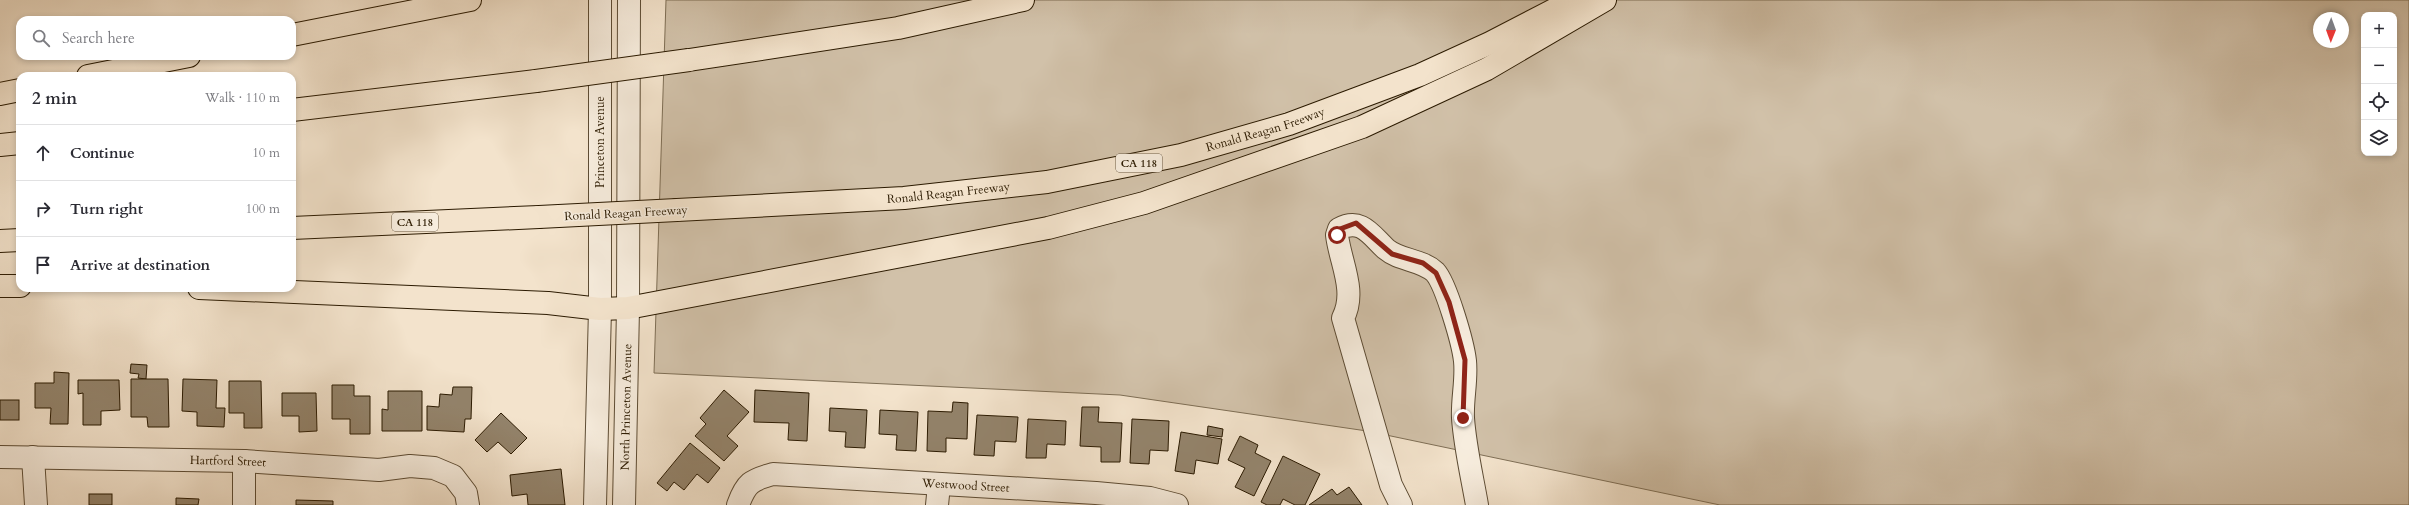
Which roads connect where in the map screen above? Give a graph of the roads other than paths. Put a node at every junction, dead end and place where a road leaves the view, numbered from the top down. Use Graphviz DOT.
graph roads {
  1 [pos="470,0"];
  2 [pos="600,0"];
  3 [pos="629,0"];
  4 [pos="1023,0"];
  5 [pos="1573,0"];
  6 [pos="1605,0"];
  7 [pos="296,35"];
  8 [pos="169,60"];
  9 [pos="108,72"];
  10 [pos="16,91"];
  11 [pos="0,94"];
  12 [pos="296,110"];
  13 [pos="16,143"];
  14 [pos="0,145"];
  15 [pos="296,228"];
  16 [pos="16,240"];
  17 [pos="0,241"];
  18 [pos="0,286"];
  19 [pos="16,286"];
  20 [pos="292,292"];
  21 [pos="628,308"];
  22 [pos="600,309"];
  23 [pos="0,457"];
  24 [pos="34,457"];
  25 [pos="244,461"];
  26 [pos="938,495"];
  27 [pos="36,505"];
  28 [pos="244,505"];
  29 [pos="468,505"];
  30 [pos="595,505"];
  31 [pos="624,505"];
  32 [pos="738,505"];
  33 [pos="1177,505"];
  34 [pos="1401,505"];
  35 [pos="1477,505"];
  1 -- 7 [label="highway"];
  2 -- 22 [label="street, Princeton Avenue"];
  3 -- 21 [label="street"];
  4 -- 12 [label="highway, bridge"];
  5 -- 15 [label="highway, Ronald Reagan Freeway / CA 118, bridge"];
  6 -- 21 [label="highway"];
  8 -- 9 [label="highway"];
  10 -- 11 [label="highway"];
  13 -- 14 [label="highway"];
  16 -- 17 [label="highway"];
  18 -- 19 [label="highway"];
  20 -- 22 [label="highway"];
  21 -- 22 [label="highway"];
  21 -- 31 [label="street, North Princeton Avenue"];
  22 -- 30 [label="street"];
  23 -- 24 [label="street, Hartford Street"];
  24 -- 25 [label="street, Hartford Street"];
  24 -- 27 [label="street"];
  25 -- 28 [label="street"];
  25 -- 29 [label="street, Hartford Street"];
  26 -- 32 [label="street, Westwood Street"];
  26 -- 33 [label="street, Westwood Street"];
  34 -- 35 [label="street"];
}
